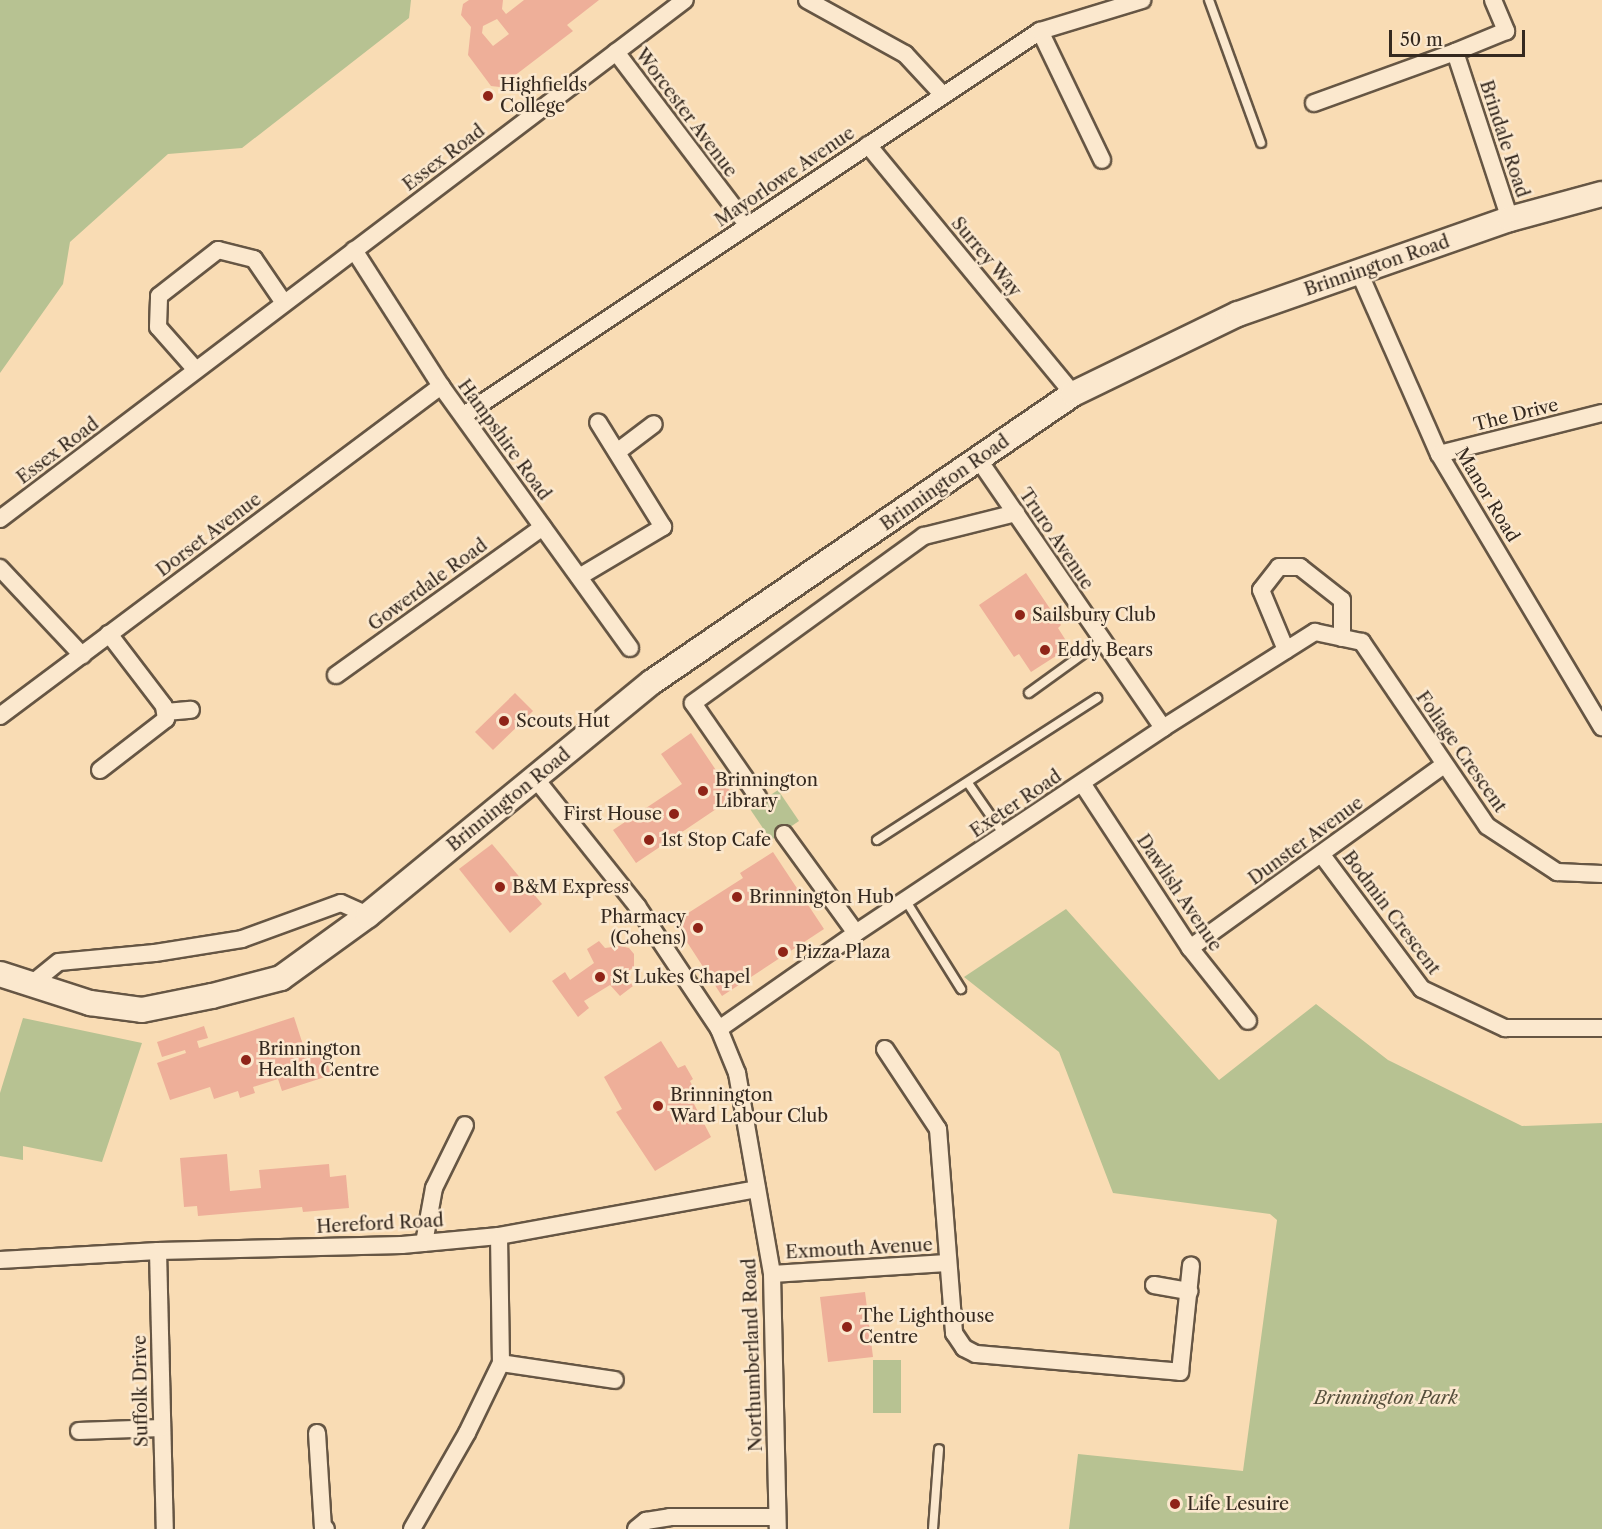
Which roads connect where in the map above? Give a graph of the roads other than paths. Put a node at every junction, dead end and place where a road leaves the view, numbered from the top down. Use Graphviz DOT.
graph roads {
  1 [pos="685,0"];
  2 [pos="807,0"];
  3 [pos="1142,0"];
  4 [pos="1209,0"];
  5 [pos="1493,0"];
  6 [pos="1040,31"];
  7 [pos="616,52"];
  8 [pos="1455,52"];
  9 [pos="943,95"];
  10 [pos="1314,102"];
  11 [pos="1261,143"];
  12 [pos="868,145"];
  13 [pos="1102,159"];
  14 [pos="1602,194"];
  15 [pos="1510,219"];
  16 [pos="748,226"];
  17 [pos="354,250"];
  18 [pos="1359,272"];
  19 [pos="284,303"];
  20 [pos="196,370"];
  21 [pos="441,386"];
  22 [pos="1073,394"];
  23 [pos="1602,413"];
  24 [pos="464,415"];
  25 [pos="598,422"];
  26 [pos="654,424"];
  27 [pos="617,452"];
  28 [pos="1439,454"];
  29 [pos="979,460"];
  30 [pos="1016,513"];
  31 [pos="0,519"];
  32 [pos="543,527"];
  33 [pos="0,568"];
  34 [pos="579,577"];
  35 [pos="109,634"];
  36 [pos="1342,638"];
  37 [pos="1101,641"];
  38 [pos="630,648"];
  39 [pos="1286,650"];
  40 [pos="82,655"];
  41 [pos="336,675"];
  42 [pos="1029,693"];
  43 [pos="1097,698"];
  44 [pos="191,710"];
  45 [pos="166,712"];
  46 [pos="0,716"];
  47 [pos="1163,728"];
  48 [pos="1602,728"];
  49 [pos="1444,765"];
  50 [pos="100,770"];
  51 [pos="535,778"];
  52 [pos="968,783"];
  53 [pos="1082,783"];
  54 [pos="758,797"];
  55 [pos="784,834"];
  56 [pos="1004,835"];
  57 [pos="877,840"];
  58 [pos="1322,855"];
  59 [pos="1602,874"];
  60 [pos="906,900"];
  61 [pos="368,915"];
  62 [pos="856,933"];
  63 [pos="1190,948"];
  64 [pos="0,974"];
  65 [pos="29,986"];
  66 [pos="961,989"];
  67 [pos="1248,1021"];
  68 [pos="1602,1028"];
  69 [pos="719,1029"];
  70 [pos="885,1048"];
  71 [pos="465,1125"];
  72 [pos="757,1189"];
  73 [pos="499,1236"];
  74 [pos="423,1243"];
  75 [pos="158,1251"];
  76 [pos="0,1260"];
  77 [pos="948,1263"];
  78 [pos="1191,1266"];
  79 [pos="772,1274"];
  80 [pos="1154,1285"];
  81 [pos="1189,1291"];
  82 [pos="501,1363"];
  83 [pos="615,1380"];
  84 [pos="161,1428"];
  85 [pos="79,1431"];
  86 [pos="316,1433"];
  87 [pos="939,1449"];
  88 [pos="778,1523"];
  89 [pos="165,1529"];
  90 [pos="326,1529"];
  91 [pos="412,1529"];
  92 [pos="636,1529"];
  93 [pos="933,1529"];
  1 -- 7 [label="street, Essex Road"];
  2 -- 9 [label="street"];
  3 -- 6 [label="street, Mayorlowe Avenue"];
  4 -- 11 [label="lane"];
  5 -- 8 [label="street"];
  6 -- 9 [label="street, Mayorlowe Avenue"];
  6 -- 13 [label="street"];
  7 -- 16 [label="street, Worcester Avenue"];
  7 -- 17 [label="street, Essex Road"];
  8 -- 10 [label="street"];
  8 -- 15 [label="street, Brindale Road"];
  9 -- 12 [label="street, Mayorlowe Avenue"];
  12 -- 16 [label="street, Mayorlowe Avenue"];
  12 -- 22 [label="street, Surrey Way"];
  14 -- 15 [label="street, Brinnington Road"];
  15 -- 18 [label="street, Brinnington Road"];
  16 -- 24 [label="street, Mayorlowe Avenue"];
  17 -- 19 [label="street, Essex Road"];
  17 -- 21 [label="street, Hampshire Road"];
  18 -- 22 [label="street, Brinnington Road"];
  18 -- 28 [label="street, Manor Road"];
  19 -- 20 [label="street, Essex Road"];
  19 -- 20 [label="street"];
  20 -- 31 [label="street, Essex Road"];
  21 -- 24 [label="street, Hampshire Road"];
  21 -- 35 [label="street, Dorset Avenue"];
  22 -- 29 [label="street, Brinnington Road"];
  23 -- 28 [label="street, The Drive"];
  24 -- 32 [label="street, Hampshire Road"];
  25 -- 27 [label="street"];
  26 -- 27 [label="street"];
  27 -- 34 [label="street"];
  28 -- 48 [label="street, Manor Road"];
  29 -- 30 [label="street, Truro Avenue"];
  29 -- 51 [label="street, Brinnington Road"];
  30 -- 37 [label="street, Truro Avenue"];
  30 -- 54 [label="street"];
  32 -- 34 [label="street, Hampshire Road"];
  32 -- 41 [label="street, Gowerdale Road"];
  33 -- 40 [label="street"];
  34 -- 38 [label="street, Hampshire Road"];
  35 -- 40 [label="street, Dorset Avenue"];
  35 -- 45 [label="street"];
  36 -- 39 [label="street, Exeter Road"];
  36 -- 39 [label="street"];
  36 -- 49 [label="street, Foliage Crescent"];
  37 -- 42 [label="lane"];
  37 -- 47 [label="street, Truro Avenue"];
  39 -- 47 [label="street, Exeter Road"];
  40 -- 46 [label="street, Dorset Avenue"];
  43 -- 52 [label="lane"];
  44 -- 45 [label="street"];
  45 -- 50 [label="street"];
  47 -- 53 [label="street, Exeter Road"];
  49 -- 58 [label="street, Dunster Avenue"];
  49 -- 59 [label="street, Foliage Crescent"];
  51 -- 61 [label="street, Brinnington Road"];
  51 -- 69 [label="street, Northumberland Road"];
  52 -- 56 [label="lane"];
  52 -- 57 [label="lane"];
  53 -- 56 [label="street, Exeter Road"];
  53 -- 63 [label="street, Dawlish Avenue"];
  55 -- 62 [label="street"];
  56 -- 60 [label="street, Exeter Road"];
  58 -- 63 [label="street, Dunster Avenue"];
  58 -- 68 [label="street, Bodmin Crescent"];
  60 -- 62 [label="street, Exeter Road"];
  60 -- 66 [label="lane"];
  61 -- 65 [label="street"];
  61 -- 65 [label="street, Brinnington Road"];
  62 -- 69 [label="street, Exeter Road"];
  63 -- 67 [label="street, Dawlish Avenue"];
  64 -- 65 [label="street, Brinnington Road"];
  69 -- 72 [label="street, Northumberland Road"];
  70 -- 77 [label="street"];
  71 -- 74 [label="street"];
  72 -- 73 [label="street, Hereford Road"];
  72 -- 79 [label="street, Northumberland Road"];
  73 -- 74 [label="street, Hereford Road"];
  73 -- 82 [label="street"];
  74 -- 75 [label="street, Hereford Road"];
  75 -- 76 [label="street, Hereford Road"];
  75 -- 84 [label="street, Suffolk Drive"];
  77 -- 79 [label="street, Exmouth Avenue"];
  77 -- 81 [label="street"];
  78 -- 81 [label="street"];
  79 -- 88 [label="street, Northumberland Road"];
  80 -- 81 [label="street"];
  82 -- 83 [label="street"];
  82 -- 91 [label="street"];
  84 -- 85 [label="street"];
  84 -- 89 [label="street, Suffolk Drive"];
  86 -- 90 [label="street"];
  87 -- 93 [label="lane"];
  88 -- 92 [label="street"];
}
